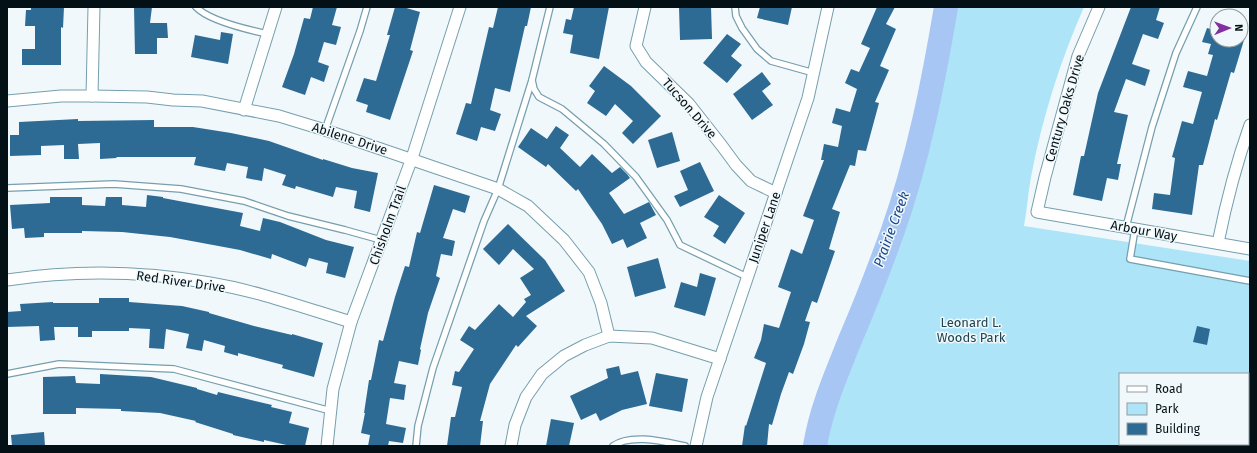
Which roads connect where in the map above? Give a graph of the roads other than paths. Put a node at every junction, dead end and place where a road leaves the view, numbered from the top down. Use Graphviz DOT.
graph roads {
  1 [pos="94,7"];
  2 [pos="196,7"];
  3 [pos="276,7"];
  4 [pos="367,7"];
  5 [pos="460,7"];
  6 [pos="550,7"];
  7 [pos="645,7"];
  8 [pos="736,7"];
  9 [pos="828,7"];
  10 [pos="1098,7"];
  11 [pos="1197,7"];
  12 [pos="268,34"];
  13 [pos="814,73"];
  14 [pos="532,80"];
  15 [pos="92,96"];
  16 [pos="7,101"];
  17 [pos="244,110"];
  18 [pos="1250,125"];
  19 [pos="325,130"];
  20 [pos="412,158"];
  21 [pos="7,188"];
  22 [pos="498,189"];
  23 [pos="776,193"];
  24 [pos="1037,212"];
  25 [pos="1131,228"];
  26 [pos="381,240"];
  27 [pos="1218,243"];
  28 [pos="1250,249"];
  29 [pos="747,277"];
  30 [pos="7,280"];
  31 [pos="1250,281"];
  32 [pos="351,322"];
  33 [pos="609,336"];
  34 [pos="720,359"];
  35 [pos="7,374"];
  36 [pos="331,411"];
  37 [pos="327,446"];
  38 [pos="416,446"];
  39 [pos="512,446"];
  40 [pos="613,446"];
  41 [pos="685,446"];
  42 [pos="696,446"];
  1 -- 15 [label="street"];
  2 -- 12 [label="lane"];
  3 -- 12 [label="street"];
  4 -- 19 [label="lane"];
  5 -- 20 [label="street, Chisholm Trail"];
  6 -- 14 [label="lane"];
  7 -- 23 [label="street, Tucson Drive"];
  8 -- 13 [label="lane"];
  9 -- 13 [label="street, Juniper Lane"];
  10 -- 24 [label="street, Century Oaks Drive"];
  11 -- 25 [label="lane"];
  12 -- 17 [label="street"];
  13 -- 23 [label="street, Juniper Lane"];
  14 -- 22 [label="lane"];
  14 -- 29 [label="lane"];
  15 -- 16 [label="street, Abilene Drive"];
  15 -- 17 [label="street, Abilene Drive"];
  17 -- 19 [label="street, Abilene Drive"];
  18 -- 27 [label="street"];
  19 -- 20 [label="street, Abilene Drive"];
  20 -- 22 [label="street, Abilene Drive"];
  20 -- 26 [label="street, Chisholm Trail"];
  21 -- 26 [label="lane"];
  22 -- 33 [label="street, Abilene Drive"];
  22 -- 38 [label="lane"];
  23 -- 29 [label="street, Juniper Lane"];
  24 -- 25 [label="street, Arbour Way"];
  25 -- 27 [label="street, Arbour Way"];
  25 -- 31 [label="lane"];
  26 -- 32 [label="street, Chisholm Trail"];
  27 -- 28 [label="street, Arbour Way"];
  29 -- 34 [label="street, Juniper Lane"];
  30 -- 32 [label="street, Red River Drive"];
  32 -- 36 [label="street, Chisholm Trail"];
  33 -- 34 [label="street"];
  33 -- 39 [label="street"];
  34 -- 42 [label="street, Juniper Lane"];
  35 -- 36 [label="lane"];
  36 -- 37 [label="street, Chisholm Trail"];
  40 -- 41 [label="lane"];
}
